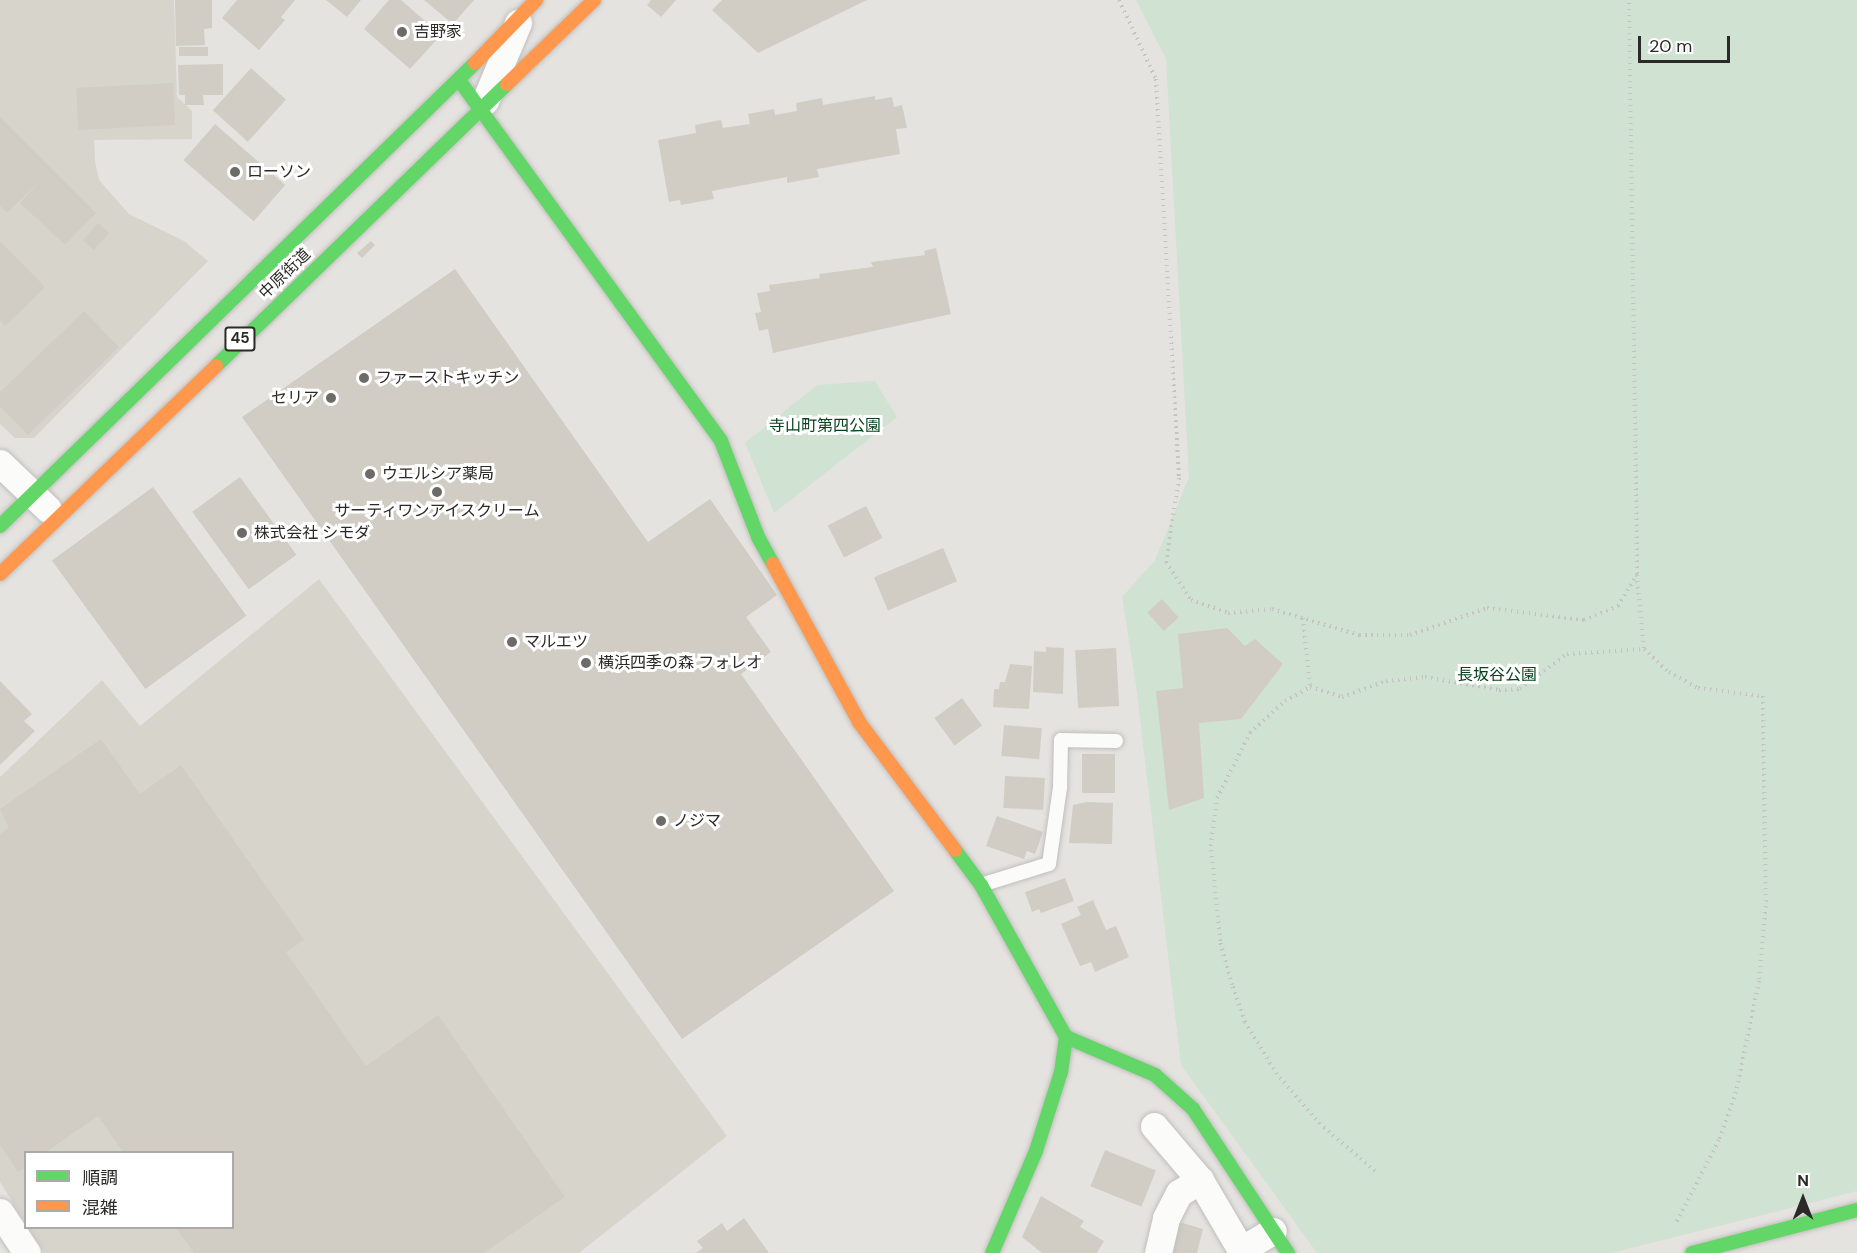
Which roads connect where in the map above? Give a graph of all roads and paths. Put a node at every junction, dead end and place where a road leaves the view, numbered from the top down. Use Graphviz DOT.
graph roads {
  1 [pos="594,0"];
  2 [pos="1119,0"];
  3 [pos="1629,0"];
  4 [pos="525,4"];
  5 [pos="459,80"];
  6 [pos="483,108"];
  7 [pos="0,463"];
  8 [pos="33,495"];
  9 [pos="57,518"];
  10 [pos="0,526"];
  11 [pos="0,574"];
  12 [pos="1637,574"];
  13 [pos="1303,618"];
  14 [pos="1644,649"];
  15 [pos="1310,687"];
  16 [pos="1116,741"];
  17 [pos="981,885"];
  18 [pos="1066,1037"];
  19 [pos="1154,1126"];
  20 [pos="1375,1171"];
  21 [pos="1200,1180"];
  22 [pos="1857,1210"];
  23 [pos="0,1212"];
  24 [pos="1273,1231"];
  25 [pos="1671,1231"];
  26 [pos="27,1253"];
  27 [pos="993,1253"];
  28 [pos="1158,1253"];
  29 [pos="1288,1253"];
  30 [pos="1692,1253"];
  1 -- 6 [label="street, 中原街道 / 45"];
  2 -- 13 [label="path"];
  3 -- 12 [label="path"];
  4 -- 5 [label="street, 中原街道 / 45"];
  4 -- 6 [label="street"];
  5 -- 6 [label="street"];
  5 -- 8 [label="street, 中原街道 / 45"];
  6 -- 9 [label="street, 中原街道 / 45"];
  6 -- 17 [label="street"];
  7 -- 8 [label="street"];
  8 -- 9 [label="street"];
  8 -- 10 [label="street, 中原街道 / 45"];
  9 -- 11 [label="street, 中原街道 / 45"];
  12 -- 13 [label="path"];
  12 -- 14 [label="path"];
  13 -- 15 [label="path"];
  14 -- 15 [label="path"];
  14 -- 25 [label="path"];
  15 -- 20 [label="path"];
  16 -- 17 [label="lane"];
  17 -- 18 [label="street"];
  18 -- 24 [label="street"];
  18 -- 27 [label="street"];
  19 -- 21 [label="street"];
  21 -- 24 [label="street"];
  21 -- 28 [label="street"];
  22 -- 30 [label="street"];
  23 -- 26 [label="street"];
  24 -- 29 [label="street"];
}
